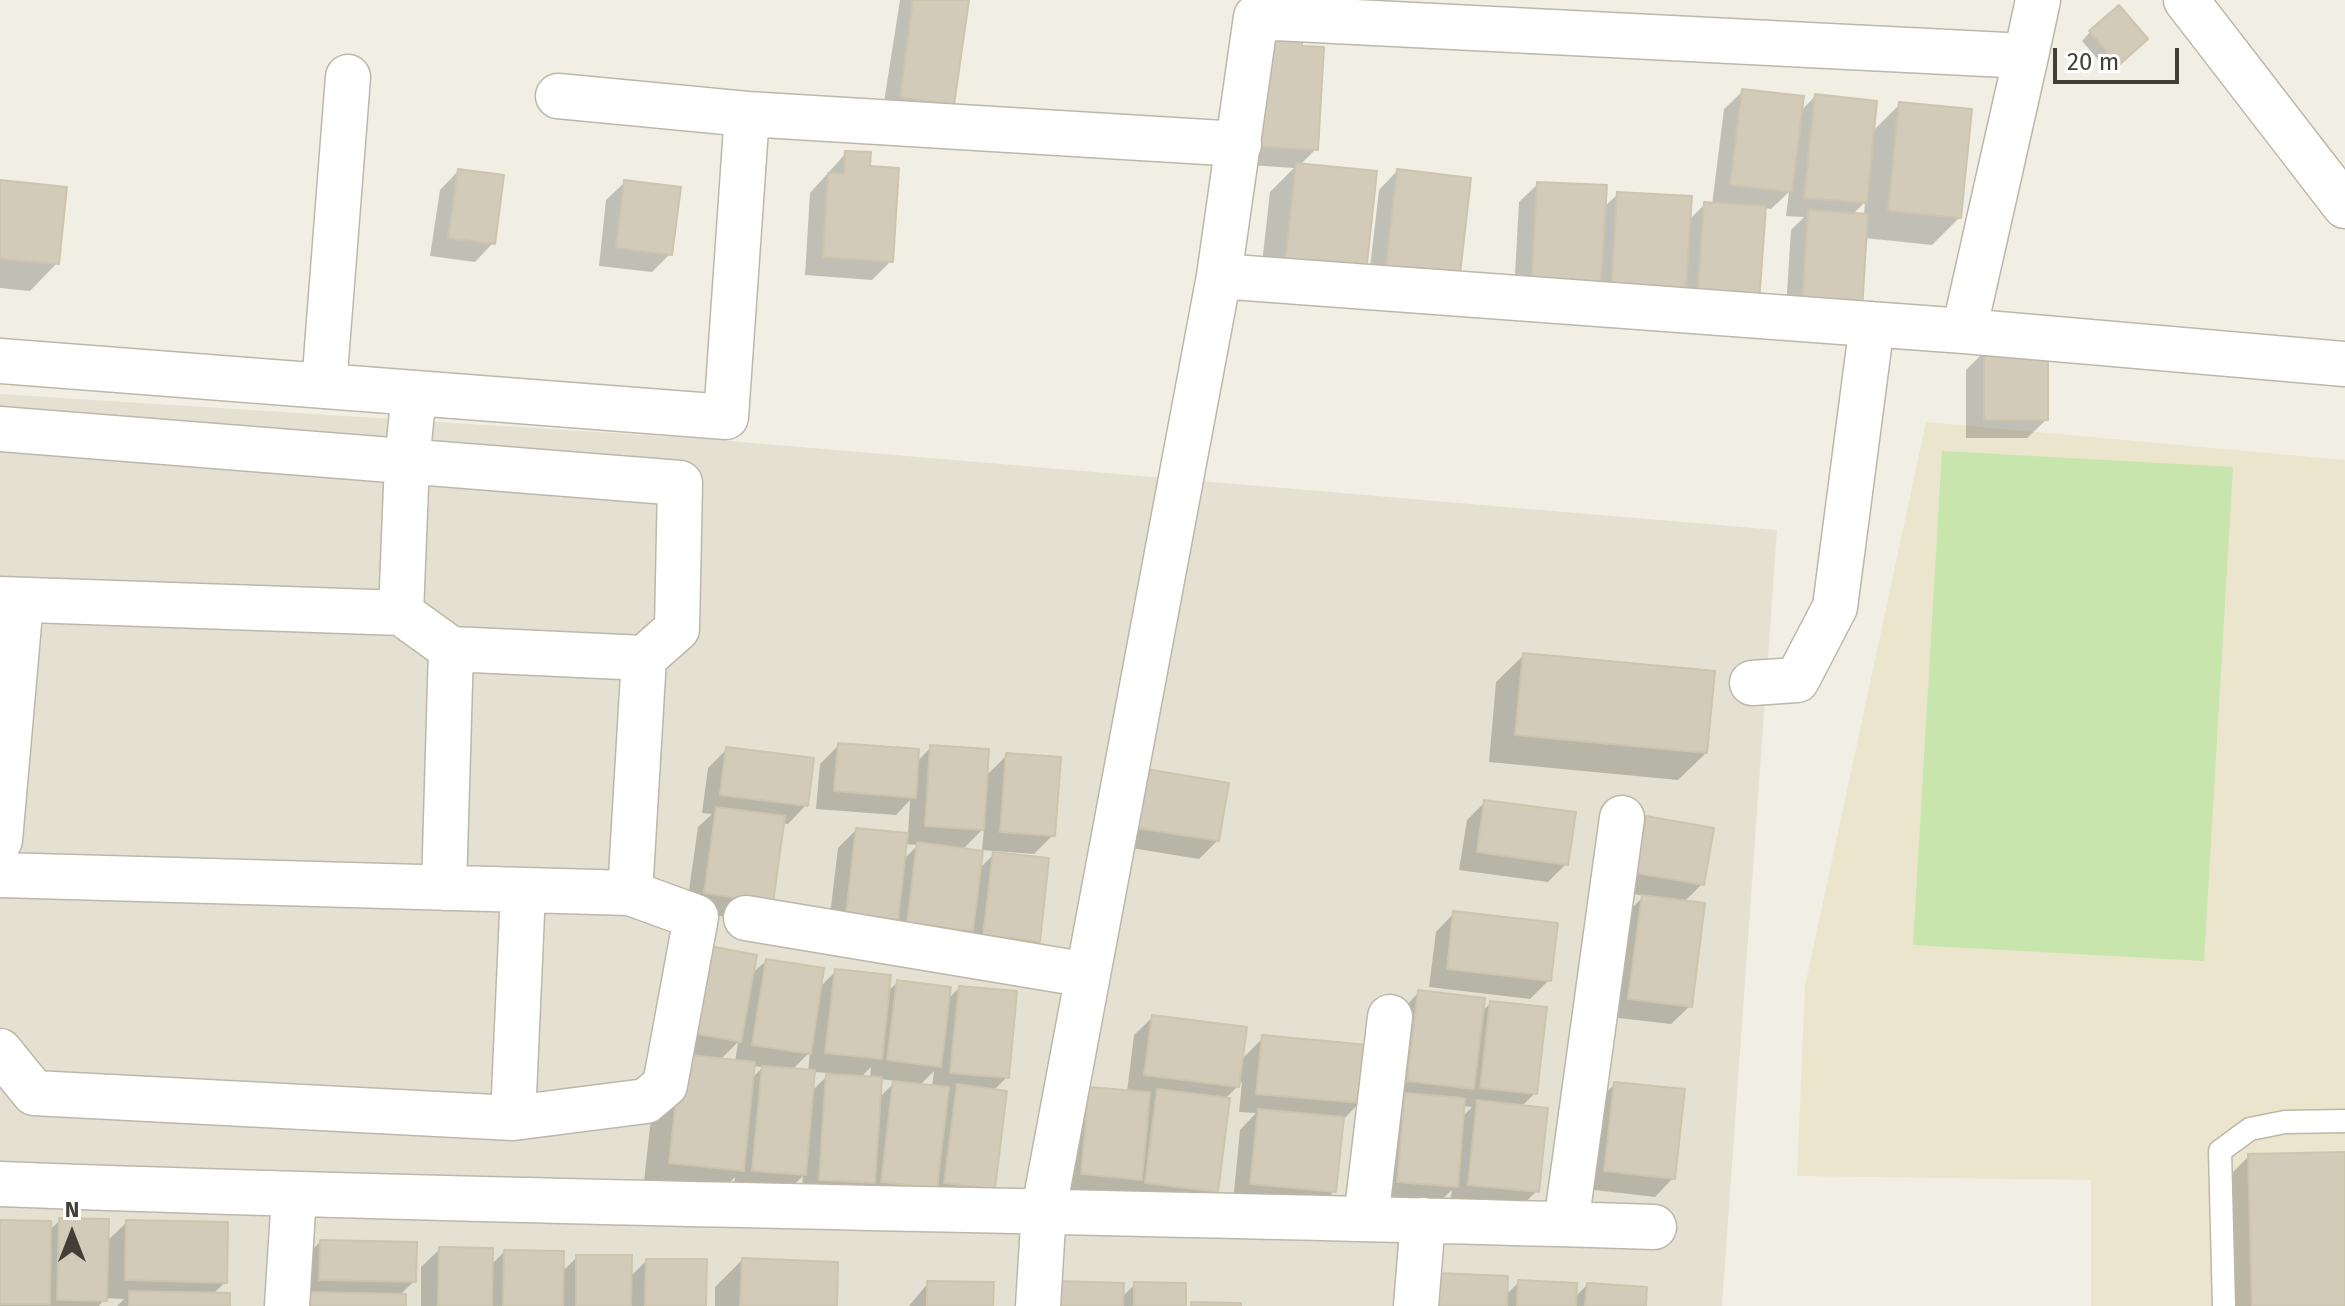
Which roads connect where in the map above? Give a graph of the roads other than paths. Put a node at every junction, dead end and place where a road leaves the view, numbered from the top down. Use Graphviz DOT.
graph roads {
  1 [pos="2038,0"];
  2 [pos="2186,0"];
  3 [pos="2026,56"];
  4 [pos="348,77"];
  5 [pos="558,96"];
  6 [pos="747,114"];
  7 [pos="1239,144"];
  8 [pos="2345,206"];
  9 [pos="1219,276"];
  10 [pos="1872,324"];
  11 [pos="1964,331"];
  12 [pos="0,361"];
  13 [pos="2345,364"];
  14 [pos="324,386"];
  15 [pos="414,393"];
  16 [pos="0,429"];
  17 [pos="407,461"];
  18 [pos="10,600"];
  19 [pos="401,613"];
  20 [pos="451,649"];
  21 [pos="644,658"];
  22 [pos="1752,683"];
  23 [pos="1622,818"];
  24 [pos="0,840"];
  25 [pos="0,875"];
  26 [pos="444,888"];
  27 [pos="523,891"];
  28 [pos="630,893"];
  29 [pos="746,918"];
  30 [pos="1088,975"];
  31 [pos="1390,1017"];
  32 [pos="0,1051"];
  33 [pos="513,1118"];
  34 [pos="2345,1121"];
  35 [pos="0,1184"];
  36 [pos="294,1195"];
  37 [pos="1044,1209"];
  38 [pos="1366,1219"];
  39 [pos="1423,1220"];
  40 [pos="1566,1224"];
  41 [pos="1654,1227"];
  42 [pos="287,1306"];
  43 [pos="1038,1306"];
  44 [pos="1416,1306"];
  45 [pos="2224,1306"];
  1 -- 3 [label="street"];
  2 -- 8 [label="street"];
  3 -- 7 [label="street"];
  3 -- 11 [label="street"];
  4 -- 14 [label="street"];
  5 -- 6 [label="street"];
  6 -- 7 [label="street"];
  6 -- 15 [label="street"];
  7 -- 9 [label="street"];
  9 -- 10 [label="street"];
  9 -- 30 [label="street"];
  10 -- 11 [label="street"];
  10 -- 22 [label="street"];
  11 -- 13 [label="street"];
  12 -- 14 [label="street"];
  14 -- 15 [label="street"];
  15 -- 17 [label="street"];
  16 -- 17 [label="street"];
  17 -- 19 [label="street"];
  17 -- 21 [label="street"];
  18 -- 19 [label="street"];
  18 -- 24 [label="street"];
  19 -- 20 [label="street"];
  20 -- 21 [label="street"];
  20 -- 26 [label="street"];
  21 -- 28 [label="street"];
  23 -- 40 [label="street"];
  25 -- 26 [label="street"];
  26 -- 27 [label="street"];
  27 -- 28 [label="street"];
  27 -- 33 [label="street"];
  28 -- 33 [label="street"];
  29 -- 30 [label="street"];
  30 -- 37 [label="street"];
  31 -- 38 [label="street"];
  32 -- 33 [label="street"];
  34 -- 45 [label="lane"];
  35 -- 36 [label="street"];
  36 -- 37 [label="street"];
  36 -- 42 [label="street"];
  37 -- 38 [label="street"];
  37 -- 43 [label="street"];
  38 -- 39 [label="street"];
  39 -- 40 [label="street"];
  39 -- 44 [label="street"];
  40 -- 41 [label="street"];
}
